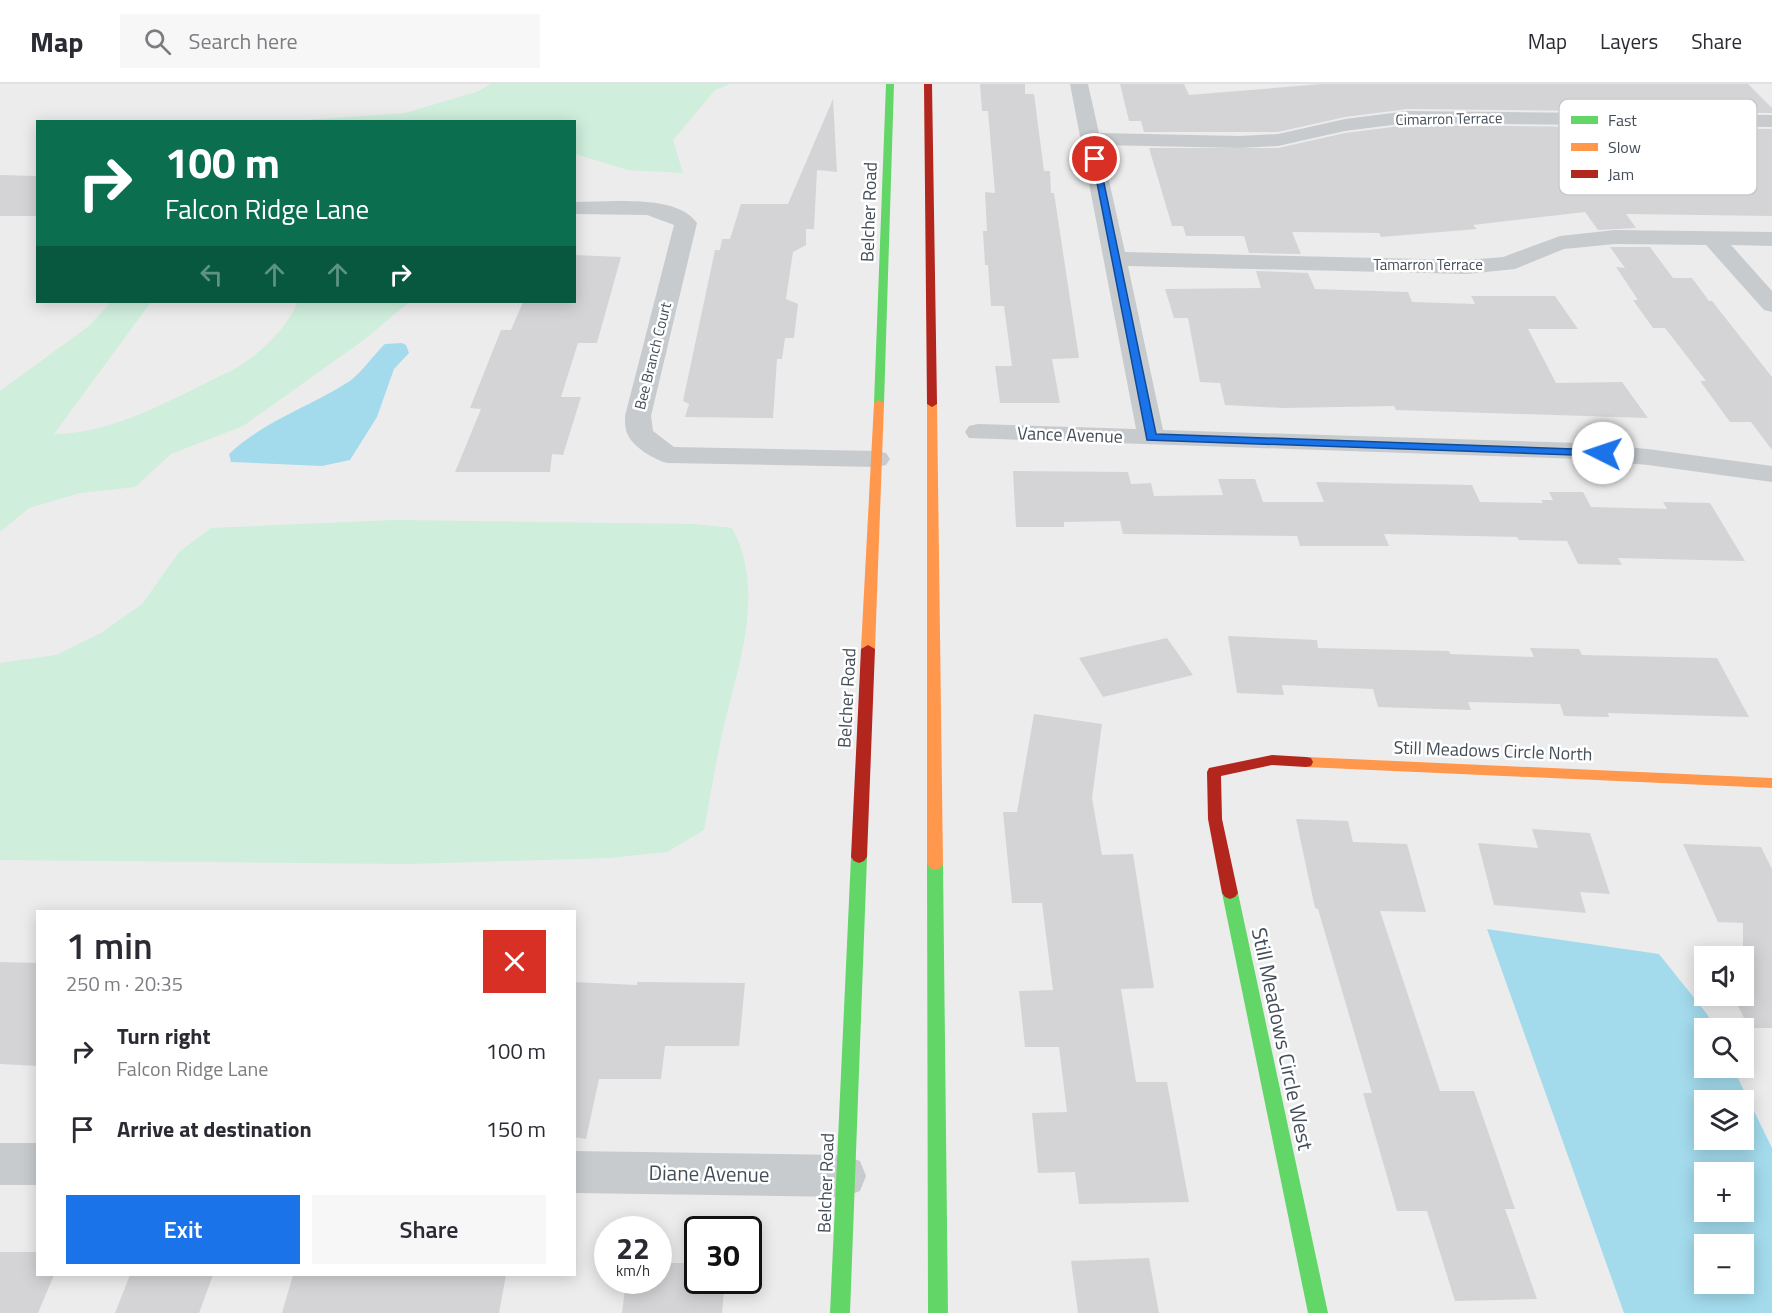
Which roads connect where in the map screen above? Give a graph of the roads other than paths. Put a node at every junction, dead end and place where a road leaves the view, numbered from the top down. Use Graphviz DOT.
graph roads {
  1 [pos="890,84"];
  2 [pos="928,84"];
  3 [pos="1079,84"];
  4 [pos="1559,119"];
  5 [pos="1757,121"];
  6 [pos="1772,121"];
  7 [pos="1091,139"];
  8 [pos="576,208"];
  9 [pos="1713,239"];
  10 [pos="1772,239"];
  11 [pos="1116,259"];
  12 [pos="1772,305"];
  13 [pos="978,432"];
  14 [pos="1151,438"];
  15 [pos="876,459"];
  16 [pos="1772,474"];
  17 [pos="1214,772"];
  18 [pos="1772,783"];
  19 [pos="0,1164"];
  20 [pos="36,1164"];
  21 [pos="576,1172"];
  22 [pos="844,1176"];
  23 [pos="840,1313"];
  24 [pos="938,1313"];
  25 [pos="1318,1313"];
  1 -- 15 [label="main road, Belcher Road"];
  2 -- 24 [label="main road"];
  3 -- 7 [label="street"];
  4 -- 7 [label="street, Cimarron Terrace"];
  5 -- 6 [label="street, Cimarron Terrace"];
  7 -- 11 [label="street"];
  8 -- 15 [label="street, Bee Branch Court"];
  9 -- 10 [label="street, Tamarron Terrace"];
  9 -- 11 [label="street, Tamarron Terrace"];
  9 -- 12 [label="street"];
  11 -- 14 [label="street"];
  13 -- 14 [label="street, Vance Avenue"];
  14 -- 16 [label="street, Vance Avenue"];
  15 -- 22 [label="main road, Belcher Road"];
  17 -- 18 [label="main road, Still Meadows Circle North"];
  17 -- 25 [label="main road, Still Meadows Circle West"];
  19 -- 20 [label="street"];
  21 -- 22 [label="street, Diane Avenue"];
  22 -- 23 [label="main road, Belcher Road"];
}
